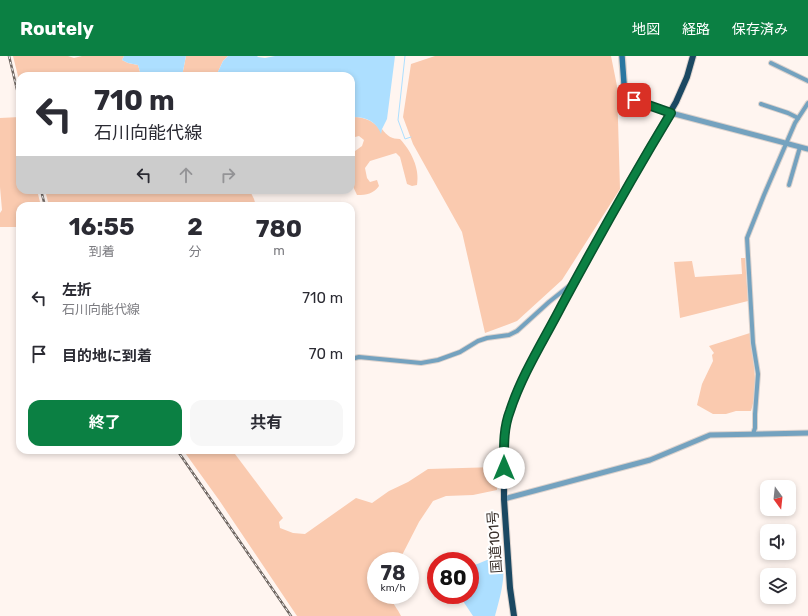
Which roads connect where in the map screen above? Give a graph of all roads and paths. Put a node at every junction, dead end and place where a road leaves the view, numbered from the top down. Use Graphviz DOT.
graph roads {
  1 [pos="622,56"];
  2 [pos="693,56"];
  3 [pos="771,63"];
  4 [pos="808,81"];
  5 [pos="808,103"];
  6 [pos="761,104"];
  7 [pos="671,113"];
  8 [pos="798,118"];
  9 [pos="786,142"];
  10 [pos="800,147"];
  11 [pos="808,149"];
  12 [pos="789,185"];
  13 [pos="576,280"];
  14 [pos="355,358"];
  15 [pos="808,433"];
  16 [pos="754,434"];
  17 [pos="504,499"];
  18 [pos="514,616"];
  1 -- 7 [label="main road"];
  2 -- 7 [label="highway, 国道101号"];
  3 -- 4 [label="street"];
  5 -- 8 [label="street"];
  6 -- 8 [label="street"];
  7 -- 9 [label="street"];
  7 -- 13 [label="highway, 国道101号"];
  8 -- 9 [label="street"];
  9 -- 10 [label="street"];
  9 -- 16 [label="street"];
  10 -- 11 [label="street"];
  10 -- 12 [label="street"];
  13 -- 14 [label="street"];
  13 -- 17 [label="highway, 国道101号"];
  15 -- 16 [label="street"];
  16 -- 17 [label="street"];
  17 -- 18 [label="highway, 国道101号"];
}
